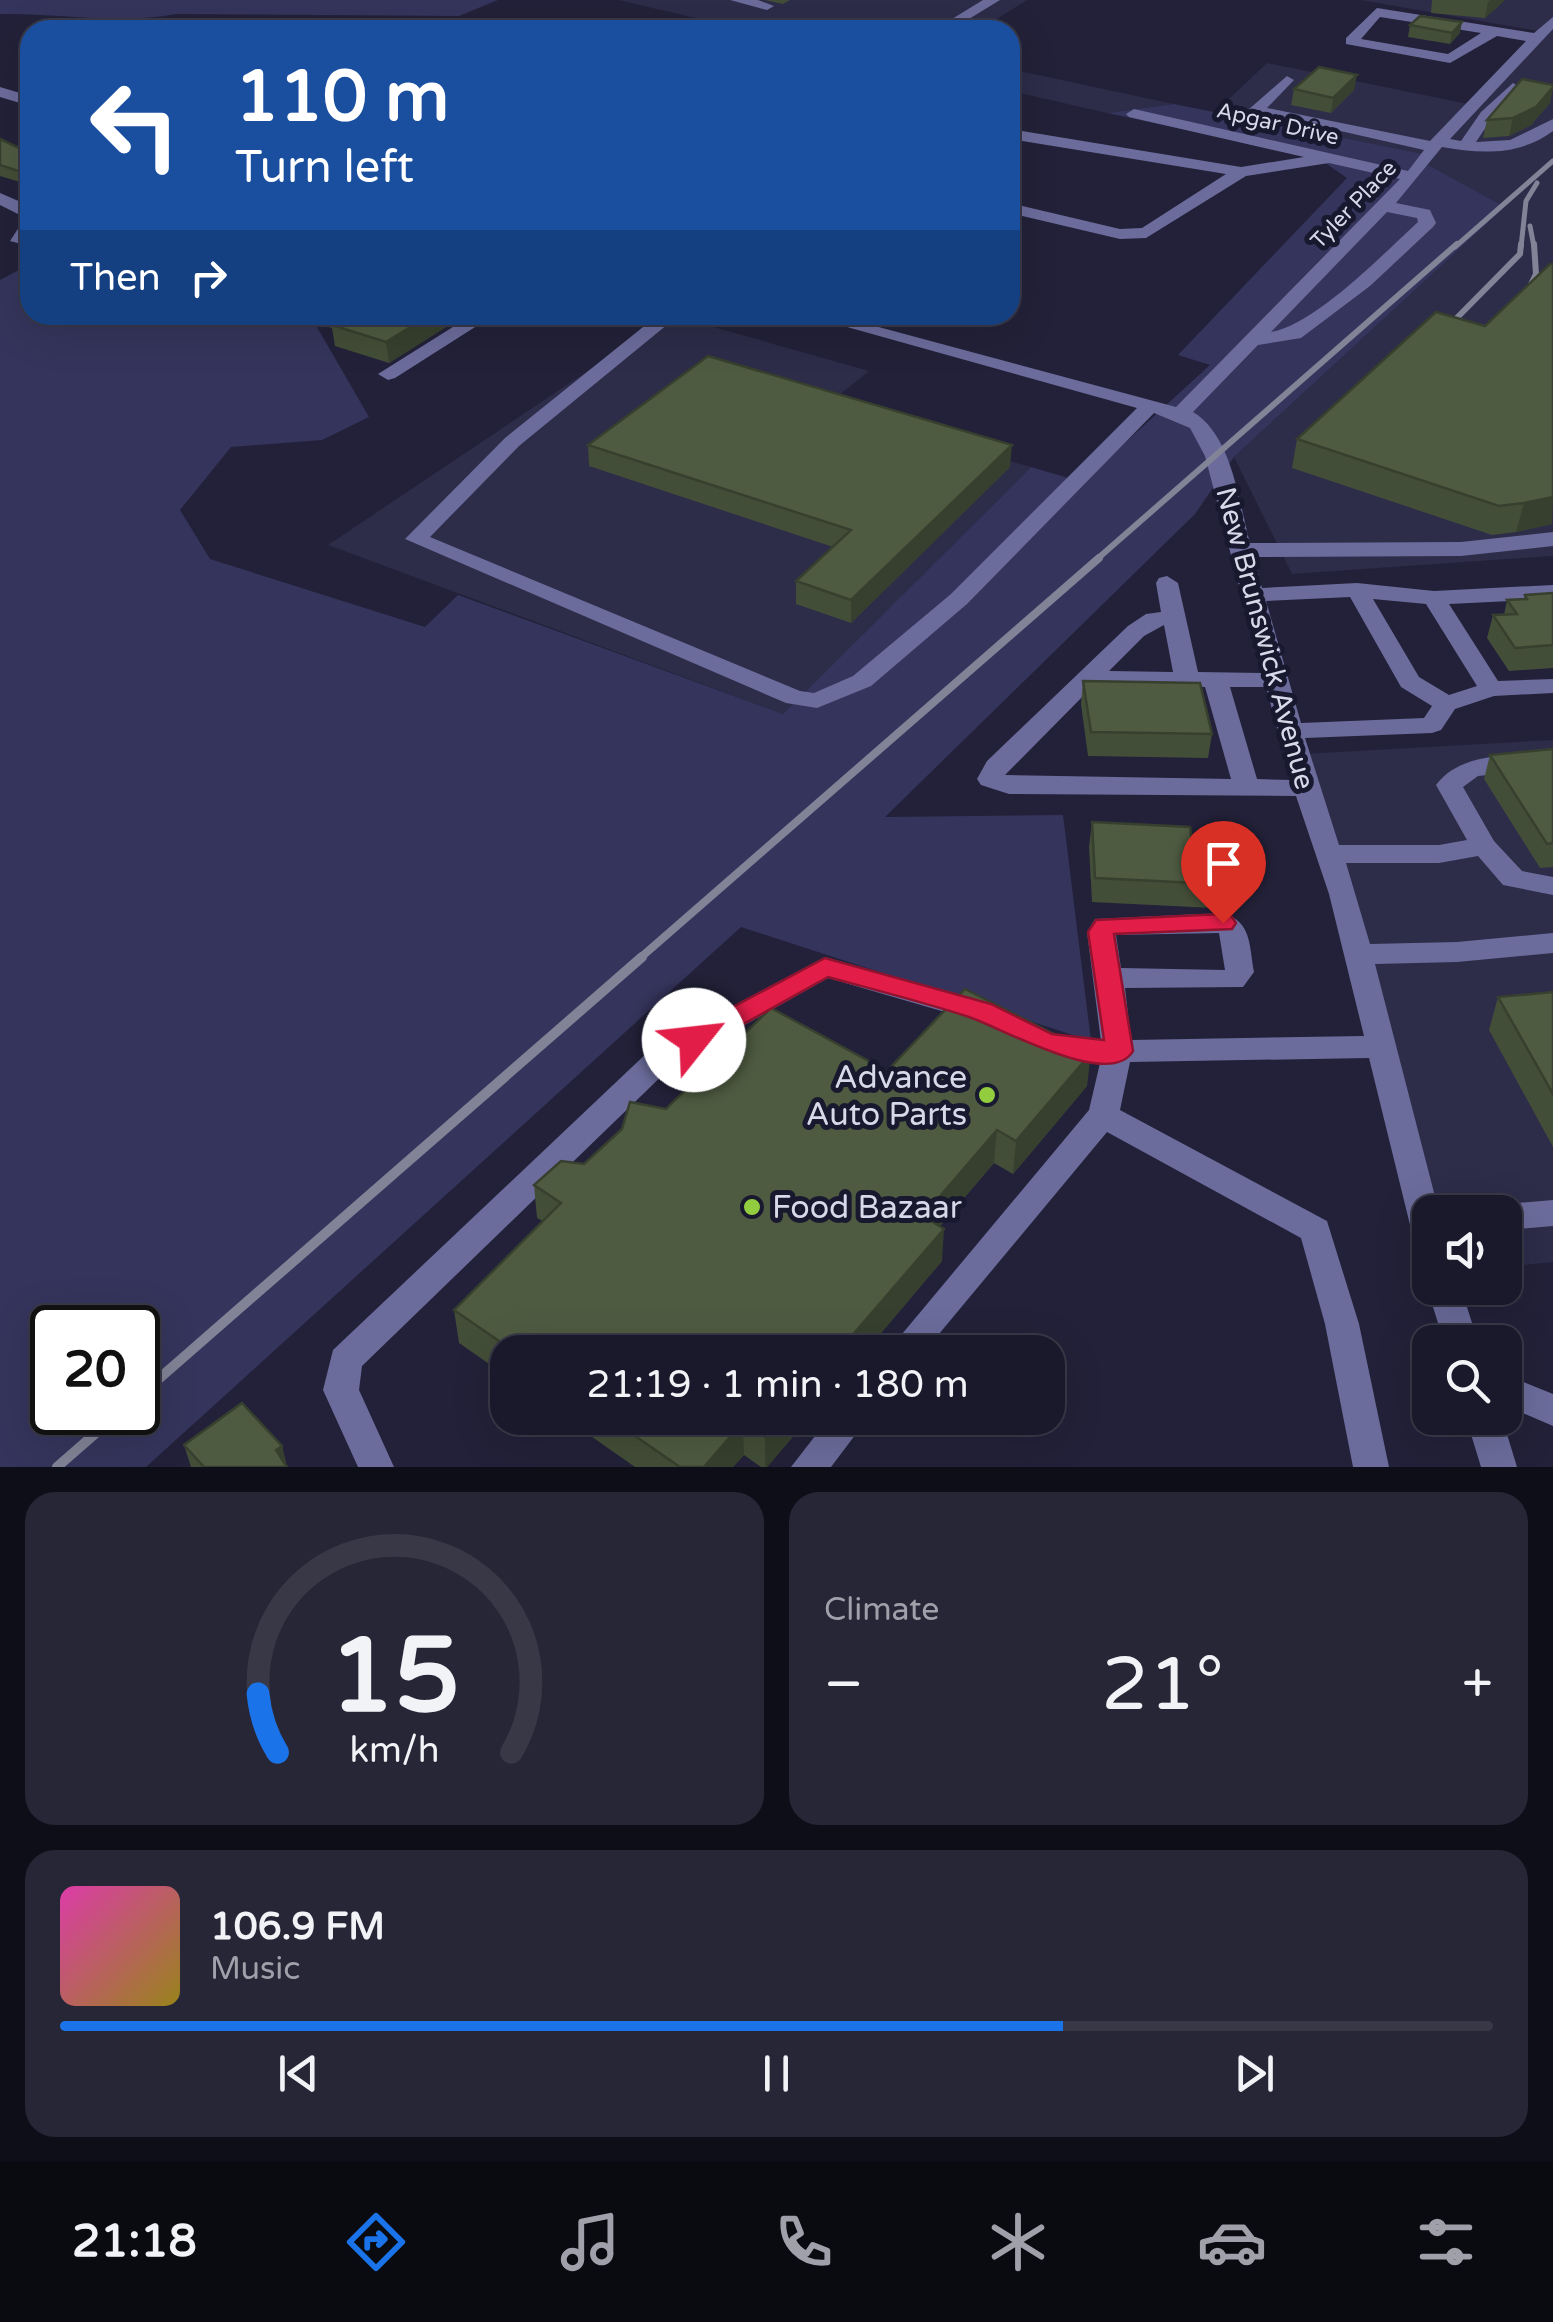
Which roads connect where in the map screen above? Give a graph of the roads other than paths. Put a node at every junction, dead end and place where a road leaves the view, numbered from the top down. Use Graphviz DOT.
graph roads {
  1 [pos="737,0"];
  2 [pos="992,0"];
  3 [pos="767,6"];
  4 [pos="958,20"];
  5 [pos="1553,21"];
  6 [pos="1493,32"];
  7 [pos="1537,38"];
  8 [pos="1288,80"];
  9 [pos="1492,84"];
  10 [pos="1368,110"];
  11 [pos="1134,114"];
  12 [pos="1553,124"];
  13 [pos="1349,128"];
  14 [pos="1020,136"];
  15 [pos="1436,144"];
  16 [pos="1466,147"];
  17 [pos="1331,158"];
  18 [pos="1241,172"];
  19 [pos="1412,176"];
  20 [pos="1384,206"];
  21 [pos="1020,210"];
  22 [pos="469,325"];
  23 [pos="658,325"];
  24 [pos="850,325"];
  25 [pos="1253,340"];
  26 [pos="388,374"];
  27 [pos="1150,406"];
  28 [pos="1180,414"];
  29 [pos="1553,539"];
  30 [pos="1243,550"];
  31 [pos="1167,584"];
  32 [pos="1357,590"];
  33 [pos="1553,592"];
  34 [pos="1252,595"];
  35 [pos="1434,598"];
  36 [pos="1174,618"];
  37 [pos="1088,678"];
  38 [pos="1215,678"];
  39 [pos="1187,679"];
  40 [pos="1275,680"];
  41 [pos="1553,686"];
  42 [pos="1490,689"];
  43 [pos="1446,704"];
  44 [pos="1290,730"];
  45 [pos="1553,760"];
  46 [pos="1246,788"];
  47 [pos="1306,788"];
  48 [pos="1484,846"];
  49 [pos="1331,854"];
  50 [pos="1553,886"];
  51 [pos="1553,943"];
  52 [pos="1358,954"];
  53 [pos="1108,978"];
  54 [pos="1381,1047"];
  55 [pos="1119,1051"];
  56 [pos="1102,1115"];
  57 [pos="1419,1195"];
  58 [pos="1553,1212"];
  59 [pos="1522,1215"];
  60 [pos="918,1335"];
  61 [pos="1522,1396"];
  62 [pos="1553,1411"];
  63 [pos="836,1435"];
  64 [pos="1490,1435"];
  65 [pos="376,1467"];
  66 [pos="809,1467"];
  67 [pos="1371,1467"];
  68 [pos="1500,1467"];
  1 -- 3 [label="street"];
  2 -- 4 [label="street"];
  5 -- 7 [label="street, Tyler Place"];
  6 -- 6 [label="street"];
  6 -- 7 [label="street"];
  7 -- 9 [label="street, Tyler Place"];
  8 -- 13 [label="street"];
  9 -- 15 [label="street, Tyler Place"];
  9 -- 16 [label="street"];
  10 -- 13 [label="street"];
  11 -- 17 [label="street, Apgar Drive"];
  12 -- 16 [label="street"];
  13 -- 15 [label="street"];
  14 -- 18 [label="street"];
  15 -- 16 [label="street"];
  15 -- 19 [label="street, Tyler Place"];
  17 -- 18 [label="street"];
  17 -- 19 [label="street, Apgar Drive"];
  18 -- 21 [label="street"];
  19 -- 20 [label="street, Tyler Place"];
  20 -- 25 [label="street, Tyler Place"];
  20 -- 25 [label="street"];
  22 -- 26 [label="street"];
  23 -- 27 [label="street"];
  24 -- 27 [label="street"];
  25 -- 28 [label="street, Tyler Place"];
  27 -- 28 [label="street"];
  28 -- 30 [label="street, New Brunswick Avenue"];
  29 -- 30 [label="street"];
  30 -- 34 [label="street, New Brunswick Avenue"];
  31 -- 36 [label="street"];
  32 -- 34 [label="street"];
  32 -- 35 [label="street"];
  32 -- 43 [label="street"];
  33 -- 35 [label="street"];
  34 -- 40 [label="street, New Brunswick Avenue"];
  35 -- 42 [label="street"];
  36 -- 37 [label="street"];
  36 -- 39 [label="street"];
  37 -- 39 [label="street"];
  37 -- 46 [label="street"];
  38 -- 39 [label="street"];
  38 -- 40 [label="street"];
  38 -- 46 [label="street"];
  40 -- 44 [label="street, New Brunswick Avenue"];
  41 -- 42 [label="street"];
  42 -- 43 [label="street"];
  43 -- 44 [label="street"];
  44 -- 47 [label="street, New Brunswick Avenue"];
  45 -- 48 [label="street"];
  46 -- 47 [label="street"];
  47 -- 49 [label="street, New Brunswick Avenue"];
  48 -- 49 [label="street"];
  48 -- 50 [label="street"];
  49 -- 52 [label="street, New Brunswick Avenue"];
  51 -- 52 [label="street"];
  52 -- 54 [label="street, New Brunswick Avenue"];
  53 -- 53 [label="street"];
  53 -- 55 [label="street"];
  54 -- 55 [label="street"];
  54 -- 57 [label="street, New Brunswick Avenue"];
  55 -- 56 [label="street"];
  55 -- 65 [label="street"];
  56 -- 60 [label="street"];
  56 -- 67 [label="street"];
  58 -- 59 [label="street"];
  61 -- 62 [label="street"];
  63 -- 66 [label="street"];
  64 -- 68 [label="street"];
}
